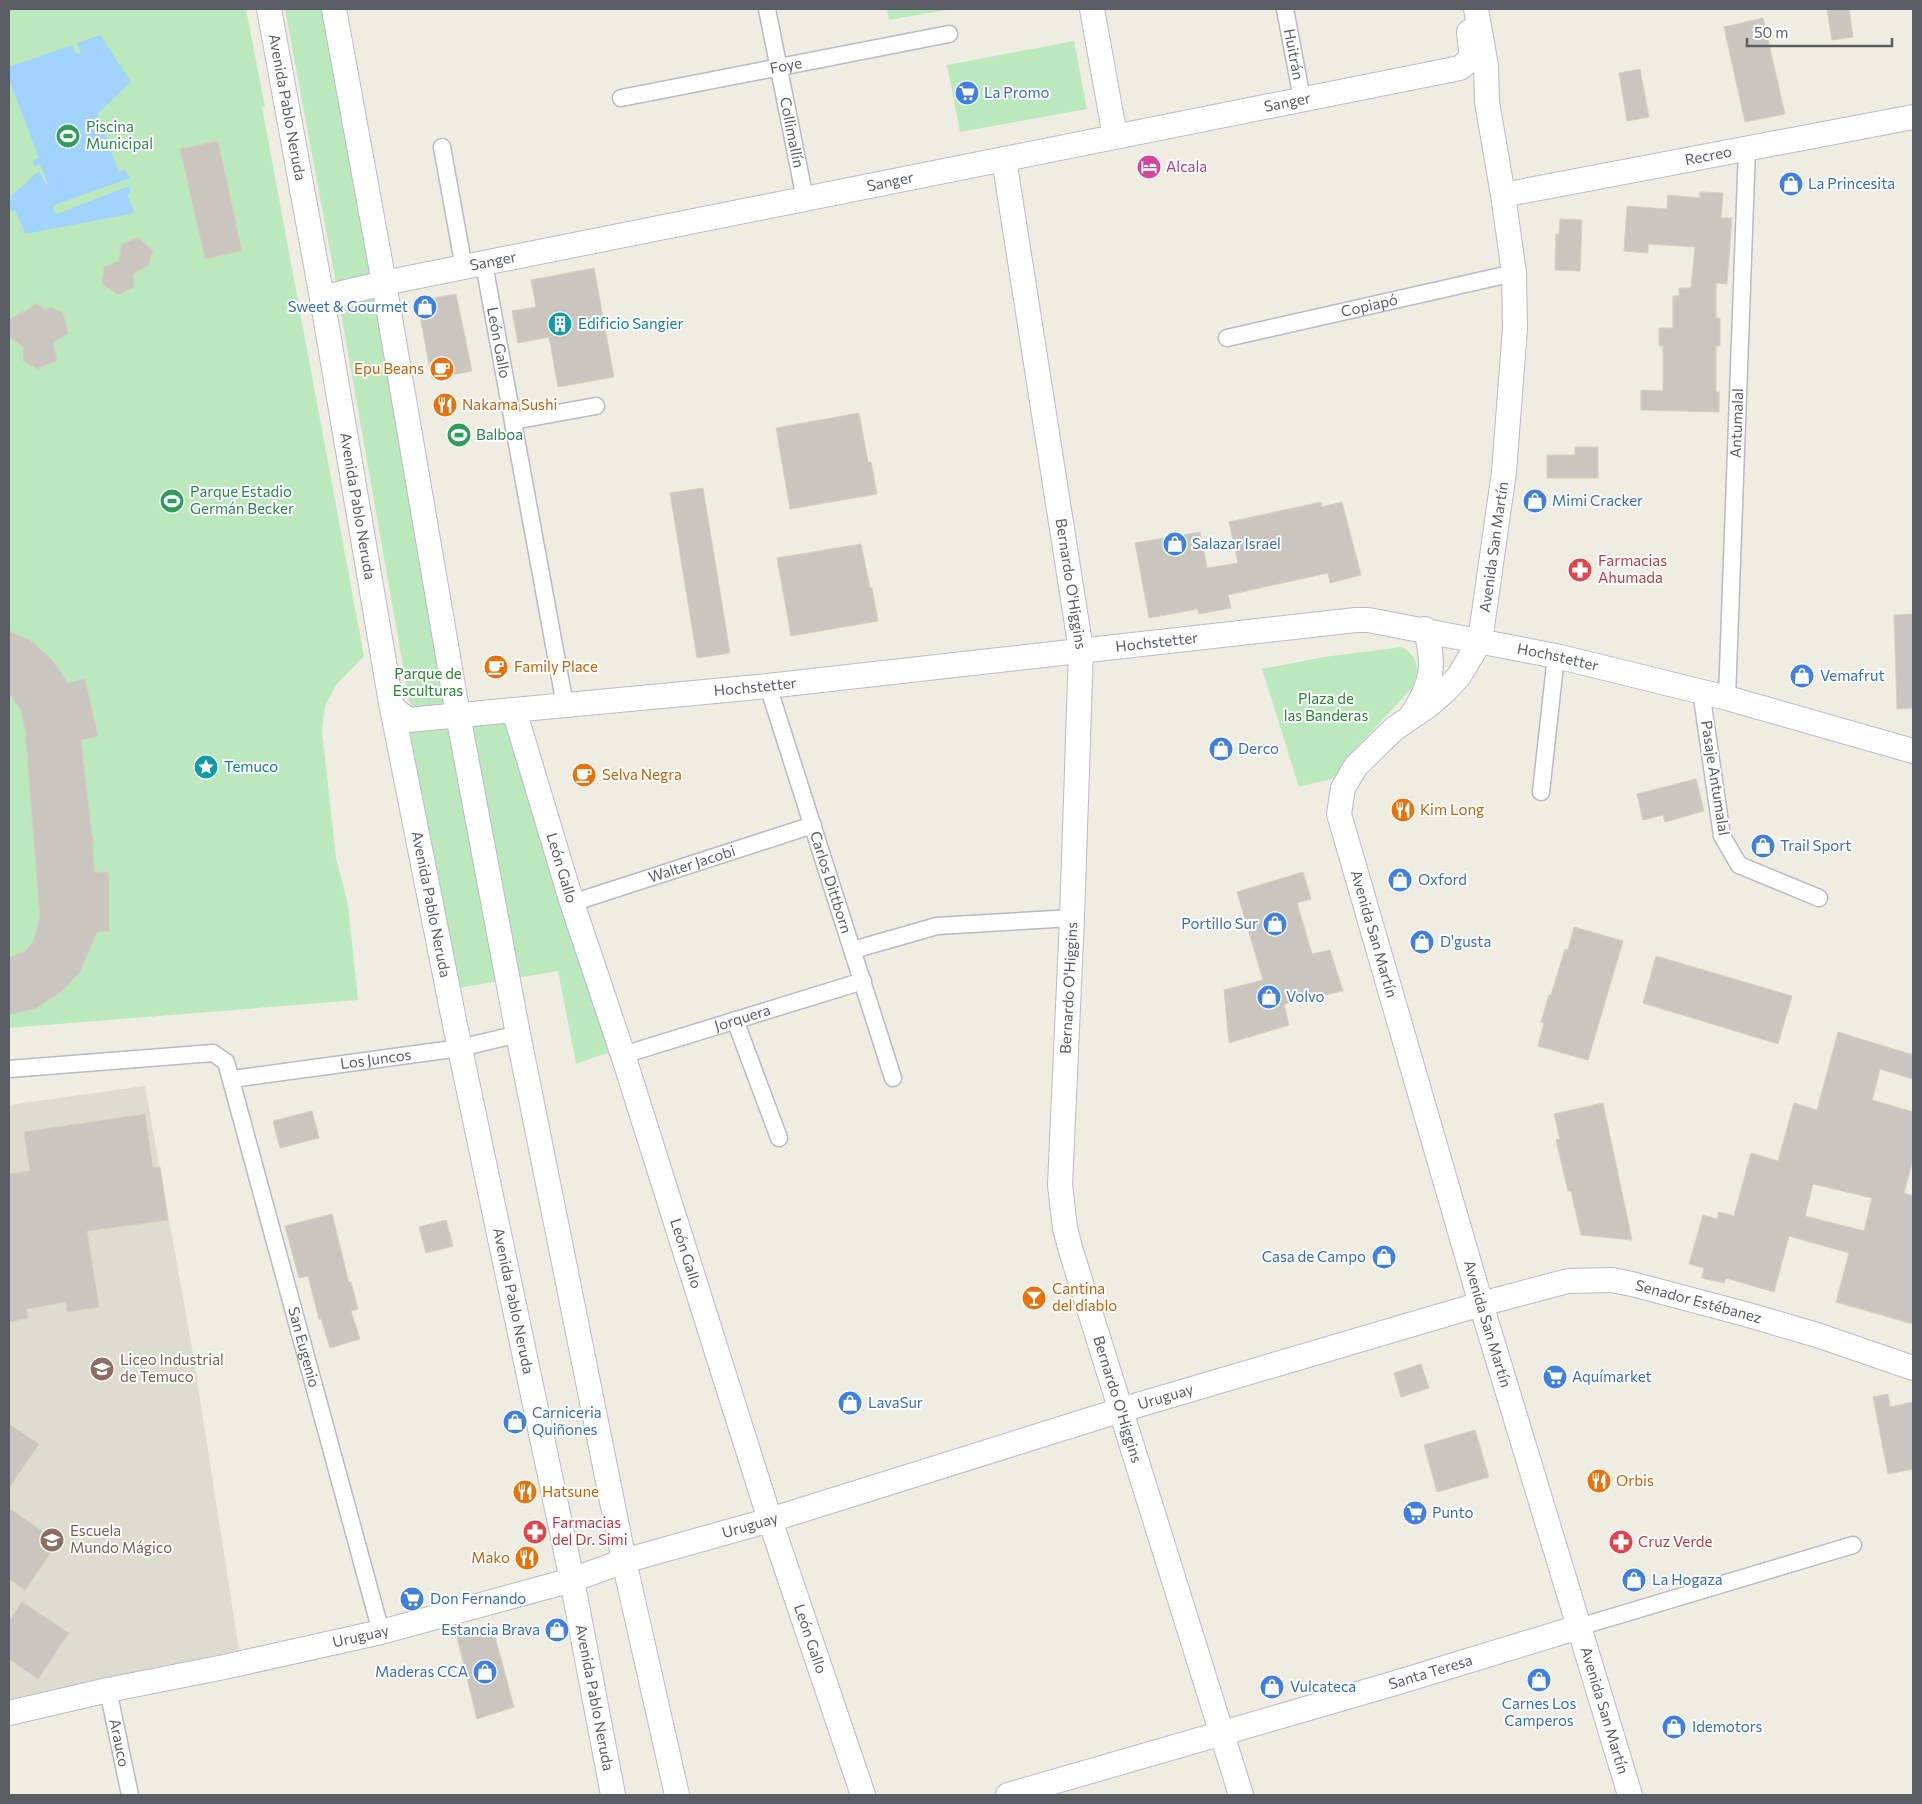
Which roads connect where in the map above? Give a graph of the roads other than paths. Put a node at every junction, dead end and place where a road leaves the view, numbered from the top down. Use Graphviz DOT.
graph roads {
  1 [pos="269,9"];
  2 [pos="334,9"];
  3 [pos="767,9"];
  4 [pos="1092,9"];
  5 [pos="1285,9"];
  6 [pos="1464,9"];
  7 [pos="1476,9"];
  8 [pos="949,34"];
  9 [pos="779,67"];
  10 [pos="1460,68"];
  11 [pos="621,98"];
  12 [pos="1302,99"];
  13 [pos="1487,102"];
  14 [pos="1913,117"];
  15 [pos="1115,136"];
  16 [pos="442,147"];
  17 [pos="1747,148"];
  18 [pos="1004,159"];
  19 [pos="1503,195"];
  20 [pos="805,199"];
  21 [pos="474,266"];
  22 [pos="1514,274"];
  23 [pos="384,283"];
  24 [pos="322,298"];
  25 [pos="1227,338"];
  26 [pos="596,406"];
  27 [pos="513,422"];
  28 [pos="1425,630"];
  29 [pos="1480,641"];
  30 [pos="1081,650"];
  31 [pos="1556,656"];
  32 [pos="768,686"];
  33 [pos="1701,691"];
  34 [pos="1727,698"];
  35 [pos="565,705"];
  36 [pos="392,708"];
  37 [pos="514,710"];
  38 [pos="458,714"];
  39 [pos="1411,716"];
  40 [pos="1913,751"];
  41 [pos="1541,792"];
  42 [pos="812,825"];
  43 [pos="1819,898"];
  44 [pos="572,903"];
  45 [pos="1072,918"];
  46 [pos="853,950"];
  47 [pos="863,981"];
  48 [pos="735,1020"];
  49 [pos="518,1034"];
  50 [pos="460,1048"];
  51 [pos="623,1055"];
  52 [pos="9,1069"];
  53 [pos="893,1078"];
  54 [pos="232,1079"];
  55 [pos="779,1138"];
  56 [pos="1481,1304"];
  57 [pos="1913,1368"];
  58 [pos="1121,1410"];
  59 [pos="770,1520"];
  60 [pos="1853,1545"];
  61 [pos="624,1561"];
  62 [pos="572,1580"];
  63 [pos="1579,1627"];
  64 [pos="381,1632"];
  65 [pos="108,1690"];
  66 [pos="9,1713"];
  67 [pos="1222,1734"];
  68 [pos="130,1795"];
  69 [pos="613,1795"];
  70 [pos="677,1795"];
  71 [pos="864,1795"];
  72 [pos="1008,1795"];
  73 [pos="1241,1795"];
  74 [pos="1630,1795"];
  1 -- 24 [label="main road, Avenida Pablo Neruda"];
  2 -- 23 [label="main road"];
  3 -- 9 [label="street, Collimallín"];
  4 -- 15 [label="main road"];
  5 -- 12 [label="street, Huitrán"];
  6 -- 10 [label="main road"];
  7 -- 13 [label="main road, Avenida San Martín"];
  8 -- 9 [label="street, Foye"];
  9 -- 11 [label="street, Foye"];
  9 -- 20 [label="street, Collimallín"];
  10 -- 12 [label="main road, Sanger"];
  10 -- 13 [label="main road, Avenida San Martín"];
  12 -- 15 [label="main road, Sanger"];
  13 -- 19 [label="main road, Avenida San Martín"];
  14 -- 17 [label="main road, Recreo"];
  15 -- 18 [label="main road, Sanger"];
  16 -- 21 [label="street, León Gallo"];
  17 -- 19 [label="main road, Recreo"];
  17 -- 34 [label="street, Antumalal"];
  18 -- 20 [label="main road, Sanger"];
  18 -- 30 [label="main road, Bernardo O'Higgins"];
  19 -- 22 [label="main road, Avenida San Martín"];
  20 -- 21 [label="main road, Sanger"];
  21 -- 23 [label="main road, Sanger"];
  21 -- 27 [label="street, León Gallo"];
  22 -- 25 [label="street, Copiapó"];
  22 -- 29 [label="main road, Avenida San Martín"];
  23 -- 24 [label="main road, Sanger"];
  23 -- 38 [label="main road"];
  24 -- 36 [label="main road, Avenida Pablo Neruda"];
  26 -- 27 [label="street"];
  27 -- 35 [label="street, León Gallo"];
  28 -- 29 [label="main road, Hochstetter"];
  28 -- 30 [label="main road, Hochstetter"];
  28 -- 39 [label="main road"];
  29 -- 31 [label="main road, Hochstetter"];
  29 -- 39 [label="main road, Avenida San Martín"];
  30 -- 32 [label="main road, Hochstetter"];
  30 -- 45 [label="main road, Bernardo O'Higgins"];
  31 -- 33 [label="main road, Hochstetter"];
  31 -- 41 [label="street"];
  32 -- 35 [label="main road, Hochstetter"];
  32 -- 42 [label="street, Carlos Dittborn"];
  33 -- 34 [label="main road, Hochstetter"];
  33 -- 43 [label="street, Pasaje Antumalal"];
  34 -- 40 [label="main road, Hochstetter"];
  35 -- 37 [label="main road, Hochstetter"];
  36 -- 38 [label="main road, Hochstetter"];
  36 -- 50 [label="main road, Avenida Pablo Neruda"];
  37 -- 38 [label="main road, Hochstetter"];
  37 -- 44 [label="main road, León Gallo"];
  38 -- 49 [label="main road"];
  39 -- 56 [label="main road, Avenida San Martín"];
  42 -- 44 [label="street, Walter Jacobi"];
  42 -- 46 [label="street, Carlos Dittborn"];
  44 -- 51 [label="main road, León Gallo"];
  45 -- 46 [label="street"];
  45 -- 58 [label="main road, Bernardo O'Higgins"];
  46 -- 47 [label="street, Carlos Dittborn"];
  47 -- 48 [label="street, Jorquera"];
  47 -- 53 [label="street, Carlos Dittborn"];
  48 -- 51 [label="street, Jorquera"];
  48 -- 55 [label="street"];
  49 -- 50 [label="street, Los Juncos"];
  49 -- 61 [label="main road"];
  50 -- 54 [label="street, Los Juncos"];
  50 -- 62 [label="main road, Avenida Pablo Neruda"];
  51 -- 59 [label="main road, León Gallo"];
  52 -- 54 [label="street, San Eugenio"];
  54 -- 64 [label="street, San Eugenio"];
  56 -- 57 [label="main road, Senador Estébanez"];
  56 -- 58 [label="main road, Uruguay"];
  56 -- 63 [label="main road, Avenida San Martín"];
  58 -- 59 [label="main road, Uruguay"];
  58 -- 67 [label="main road, Bernardo O'Higgins"];
  59 -- 61 [label="main road, Uruguay"];
  59 -- 71 [label="main road, León Gallo"];
  60 -- 63 [label="street, Santa Teresa"];
  61 -- 62 [label="main road, Uruguay"];
  61 -- 70 [label="main road"];
  62 -- 64 [label="main road, Uruguay"];
  62 -- 69 [label="main road, Avenida Pablo Neruda"];
  63 -- 67 [label="main road, Santa Teresa"];
  63 -- 74 [label="main road, Avenida San Martín"];
  64 -- 65 [label="main road, Uruguay"];
  65 -- 66 [label="main road, Uruguay"];
  65 -- 68 [label="street, Arauco"];
  67 -- 72 [label="main road, Santa Teresa"];
  67 -- 73 [label="main road, Bernardo O'Higgins"];
}
